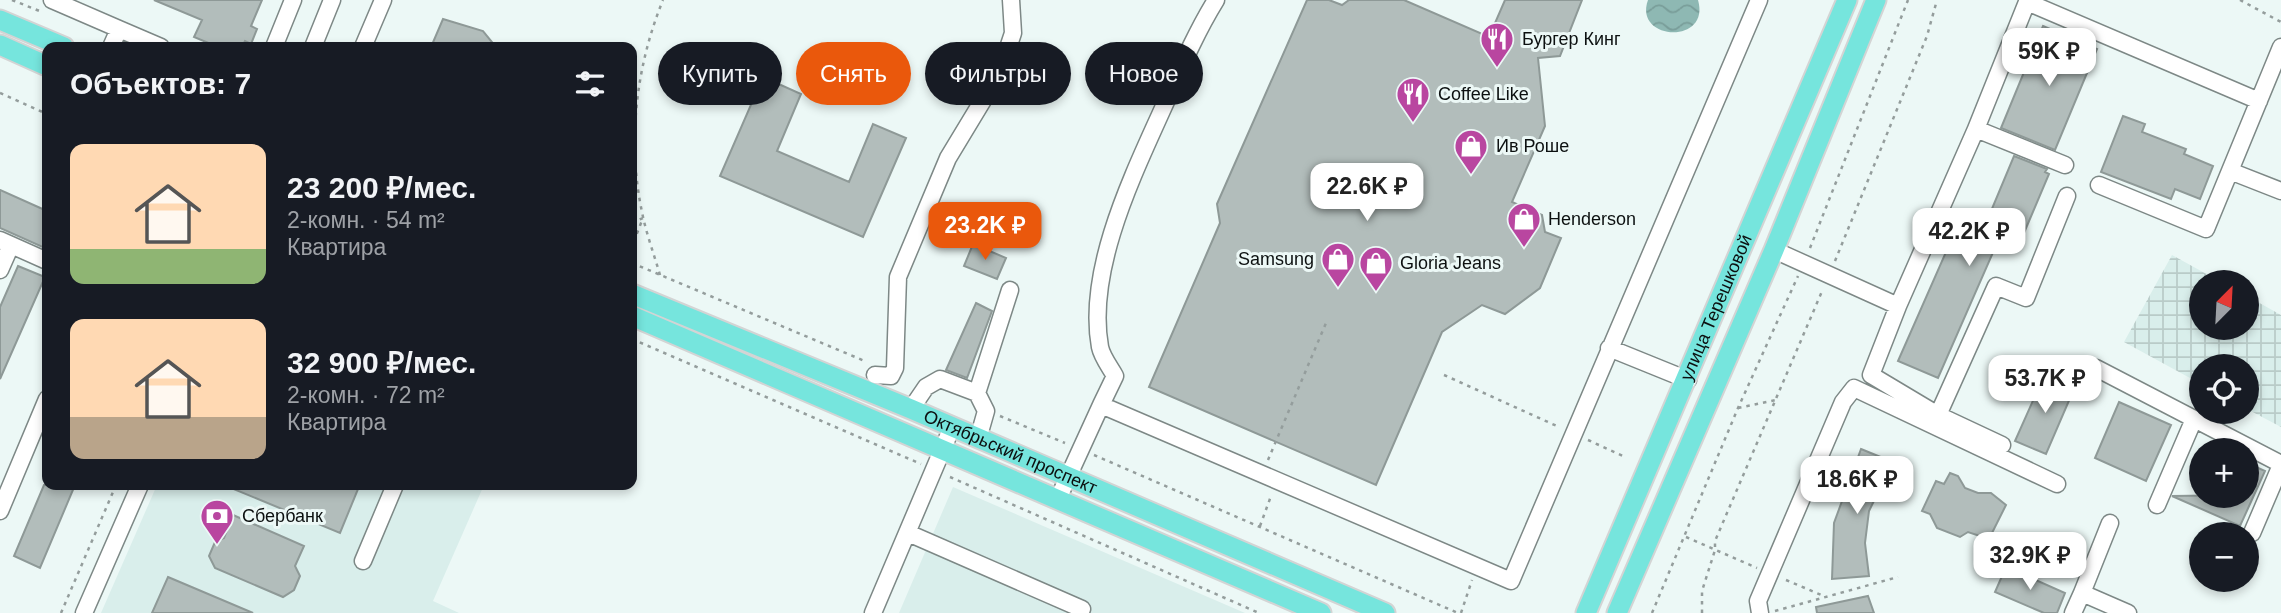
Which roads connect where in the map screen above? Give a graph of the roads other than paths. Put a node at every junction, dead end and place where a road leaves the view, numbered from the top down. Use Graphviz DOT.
graph roads {
  1 [pos="52,0"];
  2 [pos="293,0"];
  3 [pos="332,0"];
  4 [pos="383,0"];
  5 [pos="1011,0"];
  6 [pos="1216,0"];
  7 [pos="1759,0"];
  8 [pos="1847,0"];
  9 [pos="1876,0"];
  10 [pos="0,20"];
  11 [pos="119,29"];
  12 [pos="52,42"];
  13 [pos="113,42"];
  14 [pos="149,42"];
  15 [pos="276,42"];
  16 [pos="315,42"];
  17 [pos="365,42"];
  18 [pos="0,45"];
  19 [pos="2281,47"];
  20 [pos="42,64"];
  21 [pos="2259,102"];
  22 [pos="1976,129"];
  23 [pos="2065,166"];
  24 [pos="2230,171"];
  25 [pos="2099,185"];
  26 [pos="2281,191"];
  27 [pos="2067,196"];
  28 [pos="6,242"];
  29 [pos="1774,250"];
  30 [pos="42,259"];
  31 [pos="0,270"];
  32 [pos="1010,290"];
  33 [pos="637,296"];
  34 [pos="1898,306"];
  35 [pos="637,318"];
  36 [pos="1609,348"];
  37 [pos="2096,368"];
  38 [pos="1688,380"];
  39 [pos="977,393"];
  40 [pos="885,398"];
  41 [pos="1101,405"];
  42 [pos="911,409"];
  43 [pos="42,411"];
  44 [pos="1938,415"];
  45 [pos="2189,416"];
  46 [pos="2192,424"];
  47 [pos="2203,424"];
  48 [pos="952,427"];
  49 [pos="978,439"];
  50 [pos="2002,445"];
  51 [pos="943,450"];
  52 [pos="2281,465"];
  53 [pos="1068,477"];
  54 [pos="2057,484"];
  55 [pos="138,490"];
  56 [pos="393,490"];
  57 [pos="1058,499"];
  58 [pos="2157,505"];
  59 [pos="0,511"];
  60 [pos="2257,522"];
  61 [pos="2110,523"];
  62 [pos="908,533"];
  63 [pos="2037,548"];
  64 [pos="363,561"];
  65 [pos="2090,571"];
  66 [pos="2082,593"];
  67 [pos="84,613"];
  68 [pos="873,613"];
  69 [pos="1080,613"];
  70 [pos="1321,613"];
  71 [pos="1385,613"];
  72 [pos="1586,613"];
  73 [pos="1617,613"];
  74 [pos="1760,613"];
  75 [pos="2073,613"];
  76 [pos="2128,613"];
  1 -- 11 [label="street"];
  2 -- 15 [label="street"];
  3 -- 16 [label="street"];
  4 -- 17 [label="street"];
  5 -- 40 [label="street"];
  6 -- 41 [label="street"];
  7 -- 36 [label="street"];
  8 -- 38 [label="main road, улица Терешковой"];
  9 -- 29 [label="main road, улица Терешковой"];
  10 -- 12 [label="main road"];
  11 -- 13 [label="street"];
  11 -- 14 [label="street"];
  18 -- 20 [label="main road"];
  19 -- 21 [label="street"];
  21 -- 22 [label="street"];
  21 -- 24 [label="street"];
  22 -- 23 [label="street"];
  22 -- 34 [label="street"];
  24 -- 25 [label="street"];
  24 -- 26 [label="street"];
  27 -- 44 [label="street"];
  28 -- 30 [label="street"];
  28 -- 31 [label="street"];
  29 -- 34 [label="street"];
  29 -- 73 [label="main road, улица Терешковой"];
  32 -- 39 [label="street"];
  33 -- 40 [label="main road, Октябрьский проспект"];
  34 -- 44 [label="street"];
  35 -- 51 [label="main road, Октябрьский проспект"];
  36 -- 38 [label="street"];
  36 -- 41 [label="street"];
  37 -- 45 [label="street"];
  38 -- 72 [label="main road, улица Терешковой"];
  39 -- 42 [label="street"];
  39 -- 49 [label="street"];
  40 -- 42 [label="main road, Октябрьский проспект"];
  41 -- 53 [label="street"];
  42 -- 48 [label="main road, Октябрьский проспект"];
  43 -- 59 [label="street"];
  44 -- 50 [label="street"];
  46 -- 58 [label="street"];
  47 -- 52 [label="street"];
  48 -- 49 [label="main road, Октябрьский проспект"];
  48 -- 51 [label="street"];
  49 -- 53 [label="main road, Октябрьский проспект"];
  51 -- 57 [label="main road, Октябрьский проспект"];
  51 -- 62 [label="street"];
  52 -- 60 [label="street"];
  53 -- 57 [label="street"];
  53 -- 71 [label="main road, Октябрьский проспект"];
  54 -- 74 [label="street"];
  55 -- 67 [label="street"];
  56 -- 64 [label="street"];
  57 -- 70 [label="main road, Октябрьский проспект"];
  61 -- 65 [label="street"];
  62 -- 68 [label="street"];
  62 -- 69 [label="street"];
  63 -- 65 [label="street"];
  65 -- 66 [label="street"];
  66 -- 75 [label="street"];
  66 -- 76 [label="street"];
}
